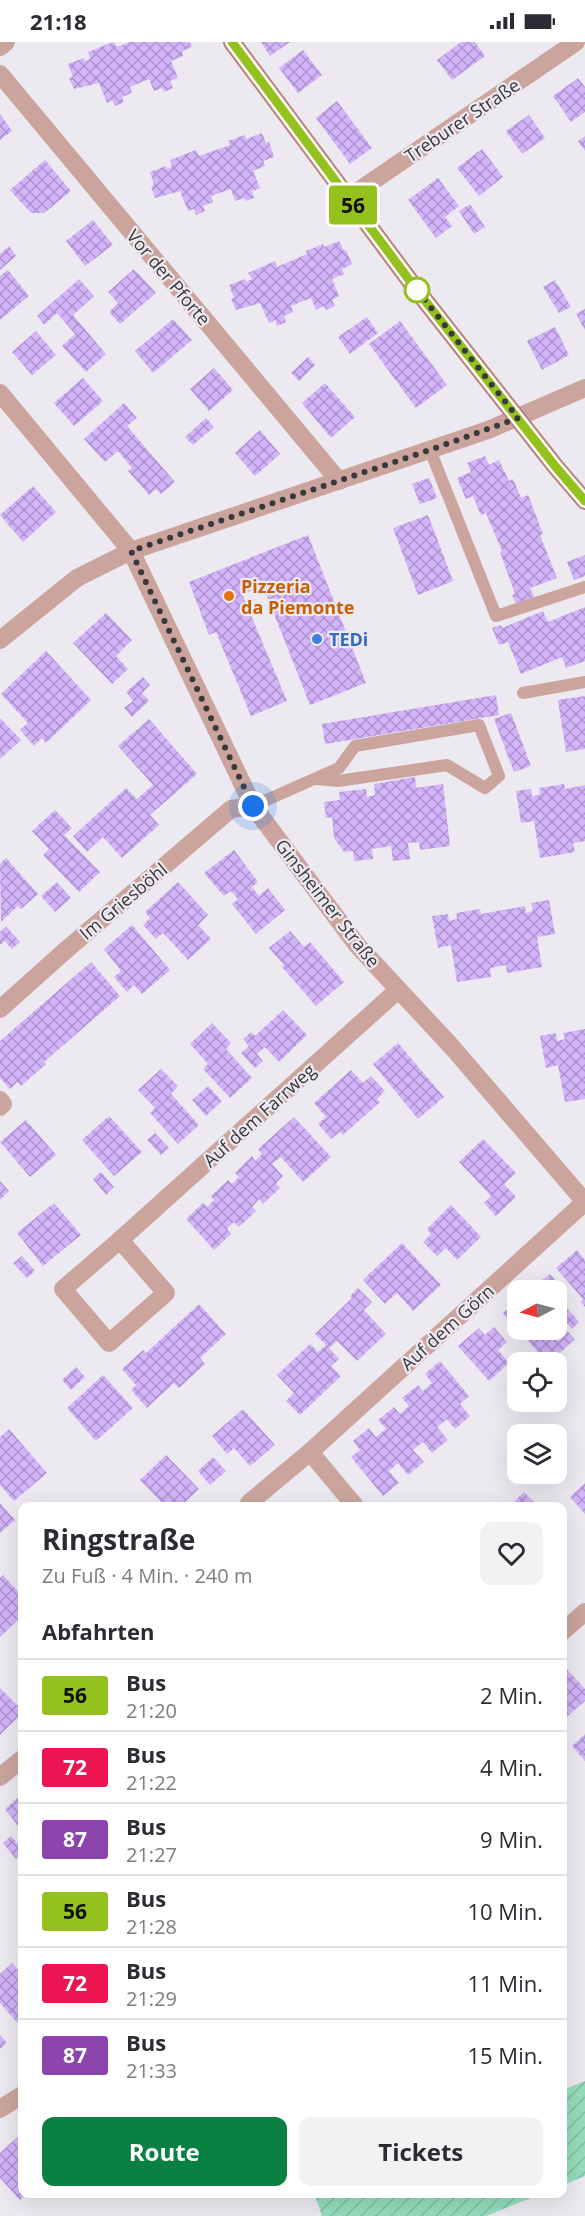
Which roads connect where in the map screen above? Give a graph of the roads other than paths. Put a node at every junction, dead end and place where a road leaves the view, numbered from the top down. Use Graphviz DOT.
graph roads {
  1 [pos="6,42"];
  2 [pos="232,42"];
  3 [pos="576,42"];
  4 [pos="0,47"];
  5 [pos="0,74"];
  6 [pos="348,198"];
  7 [pos="585,388"];
  8 [pos="0,393"];
  9 [pos="518,418"];
  10 [pos="430,450"];
  11 [pos="339,481"];
  12 [pos="585,501"];
  13 [pos="131,551"];
  14 [pos="585,587"];
  15 [pos="0,640"];
  16 [pos="585,682"];
  17 [pos="523,693"];
  18 [pos="317,779"];
  19 [pos="253,806"];
  20 [pos="398,990"];
  21 [pos="0,1009"];
  22 [pos="0,1100"];
  23 [pos="0,1107"];
  24 [pos="585,1202"];
  25 [pos="120,1240"];
  26 [pos="310,1452"];
  27 [pos="250,1502"];
  28 [pos="352,1502"];
  29 [pos="585,1612"];
  30 [pos="567,1628"];
  31 [pos="18,1762"];
  32 [pos="0,1777"];
  33 [pos="18,2098"];
  34 [pos="0,2109"];
  1 -- 4 [label="street"];
  2 -- 6 [label="main road"];
  3 -- 6 [label="street, Treburer Straße"];
  5 -- 11 [label="street, Vor der Pforte"];
  6 -- 9 [label="main road"];
  7 -- 9 [label="street"];
  8 -- 13 [label="street, Ginsheimer Straße"];
  9 -- 10 [label="street"];
  9 -- 12 [label="main road"];
  10 -- 11 [label="street"];
  10 -- 14 [label="lane"];
  11 -- 13 [label="street"];
  13 -- 15 [label="street"];
  13 -- 19 [label="street, Ginsheimer Straße"];
  16 -- 17 [label="lane"];
  18 -- 18 [label="lane"];
  18 -- 19 [label="lane"];
  19 -- 20 [label="street, Ginsheimer Straße"];
  19 -- 21 [label="street, Im Griesböhl"];
  20 -- 24 [label="street, Ginsheimer Straße"];
  20 -- 25 [label="street, Auf dem Farrweg"];
  22 -- 23 [label="street"];
  24 -- 26 [label="street, Auf dem Görn"];
  25 -- 25 [label="street, Auf dem Farrweg"];
  26 -- 27 [label="street, Auf dem Görn"];
  26 -- 28 [label="street"];
  29 -- 30 [label="street"];
  31 -- 32 [label="street"];
  33 -- 34 [label="street"];
}
